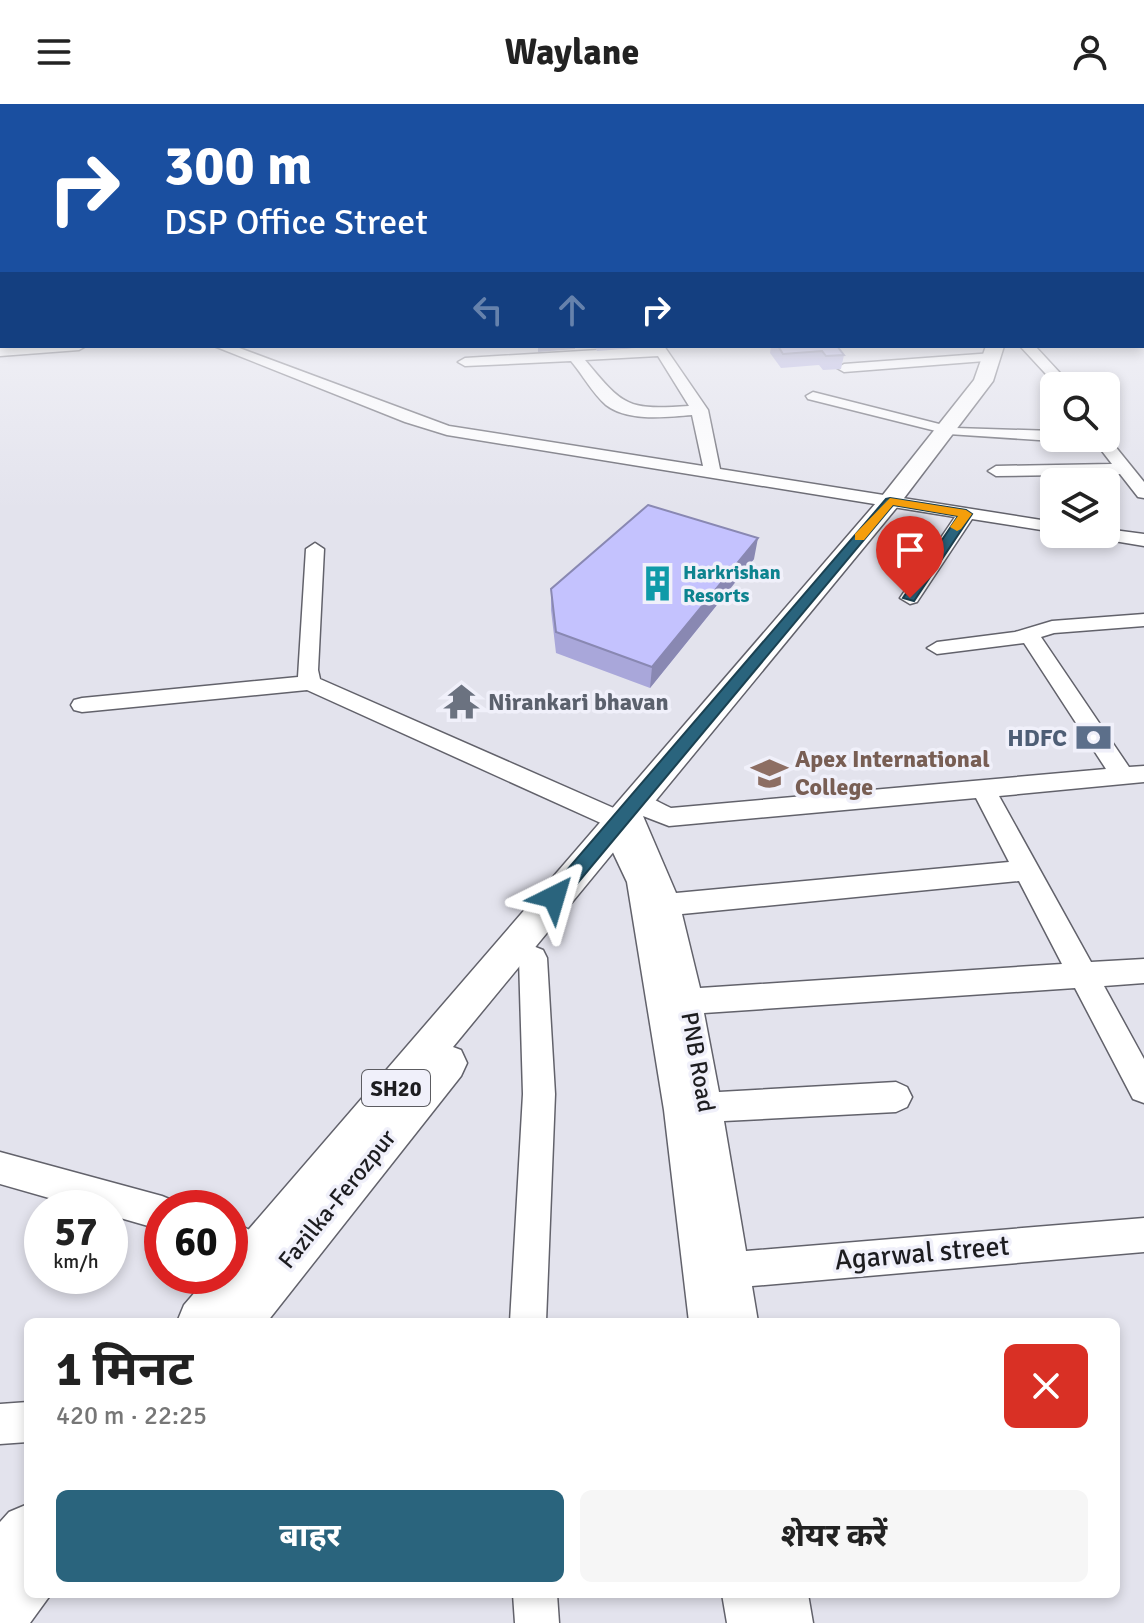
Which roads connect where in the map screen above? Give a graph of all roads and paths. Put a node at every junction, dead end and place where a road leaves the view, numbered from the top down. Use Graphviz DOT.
graph roads {
  1 [pos="278,368"];
  2 [pos="584,368"];
  3 [pos="674,368"];
  4 [pos="996,368"];
  5 [pos="813,396"];
  6 [pos="700,410"];
  7 [pos="954,430"];
  8 [pos="1040,435"];
  9 [pos="1112,452"];
  10 [pos="1126,469"];
  11 [pos="996,471"];
  12 [pos="712,474"];
  13 [pos="1144,493"];
  14 [pos="897,502"];
  15 [pos="966,514"];
  16 [pos="1040,525"];
  17 [pos="1120,537"];
  18 [pos="1144,540"];
  19 [pos="315,549"];
  20 [pos="910,598"];
  21 [pos="1144,620"];
  22 [pos="1028,633"];
  23 [pos="937,648"];
  24 [pos="310,683"];
  25 [pos="82,705"];
  26 [pos="1133,775"];
  27 [pos="982,787"];
  28 [pos="630,821"];
  29 [pos="1026,870"];
  30 [pos="656,905"];
  31 [pos="533,958"];
  32 [pos="1144,971"];
  33 [pos="1084,975"];
  34 [pos="675,1002"];
  35 [pos="1144,1089"];
  36 [pos="896,1097"];
  37 [pos="693,1108"];
  38 [pos="0,1168"];
  39 [pos="144,1208"];
  40 [pos="1144,1235"];
  41 [pos="248,1241"];
  42 [pos="716,1271"];
  43 [pos="217,1294"];
  44 [pos="203,1318"];
  45 [pos="240,1318"];
  46 [pos="528,1318"];
  47 [pos="708,1318"];
  48 [pos="738,1318"];
  49 [pos="24,1422"];
  50 [pos="0,1424"];
  51 [pos="24,1536"];
  52 [pos="0,1564"];
  53 [pos="24,1586"];
  54 [pos="535,1598"];
  55 [pos="745,1598"];
  56 [pos="787,1598"];
  57 [pos="0,1615"];
  58 [pos="537,1623"];
  59 [pos="749,1623"];
  60 [pos="791,1623"];
  1 -- 12 [label="street"];
  2 -- 6 [label="street"];
  3 -- 6 [label="street"];
  4 -- 7 [label="main road, Fazilka-Ferozpur / SH20"];
  5 -- 7 [label="street"];
  6 -- 12 [label="street"];
  7 -- 8 [label="street"];
  7 -- 14 [label="main road, Fazilka-Ferozpur / SH20"];
  9 -- 10 [label="street"];
  10 -- 11 [label="street"];
  10 -- 13 [label="street"];
  12 -- 14 [label="street"];
  14 -- 15 [label="street"];
  14 -- 28 [label="main road, Fazilka-Ferozpur / SH20"];
  15 -- 16 [label="street"];
  15 -- 20 [label="street"];
  17 -- 18 [label="street"];
  19 -- 24 [label="street"];
  21 -- 22 [label="street"];
  22 -- 23 [label="street"];
  22 -- 26 [label="street"];
  24 -- 25 [label="street"];
  24 -- 28 [label="street"];
  26 -- 27 [label="street"];
  27 -- 28 [label="street"];
  27 -- 29 [label="street"];
  28 -- 30 [label="street, PNB Road"];
  28 -- 31 [label="main road, Fazilka-Ferozpur / SH20"];
  28 -- 41 [label="main road, Fazilka-Ferozpur / SH20"];
  29 -- 30 [label="street"];
  29 -- 33 [label="street"];
  30 -- 34 [label="street, PNB Road"];
  31 -- 45 [label="main road, Fazilka-Ferozpur / SH20"];
  31 -- 46 [label="street"];
  32 -- 33 [label="street"];
  33 -- 34 [label="street"];
  33 -- 35 [label="street"];
  34 -- 37 [label="street, PNB Road"];
  36 -- 37 [label="street"];
  37 -- 42 [label="street, PNB Road"];
  38 -- 39 [label="street"];
  40 -- 42 [label="street, Agarwal street"];
  42 -- 47 [label="street, PNB Road"];
  42 -- 48 [label="street, PNB Road"];
  43 -- 44 [label="main road, Fazilka-Ferozpur / SH20"];
  49 -- 50 [label="street"];
  51 -- 52 [label="main road"];
  53 -- 57 [label="main road"];
  54 -- 58 [label="street"];
  55 -- 59 [label="street"];
  56 -- 60 [label="street"];
}
